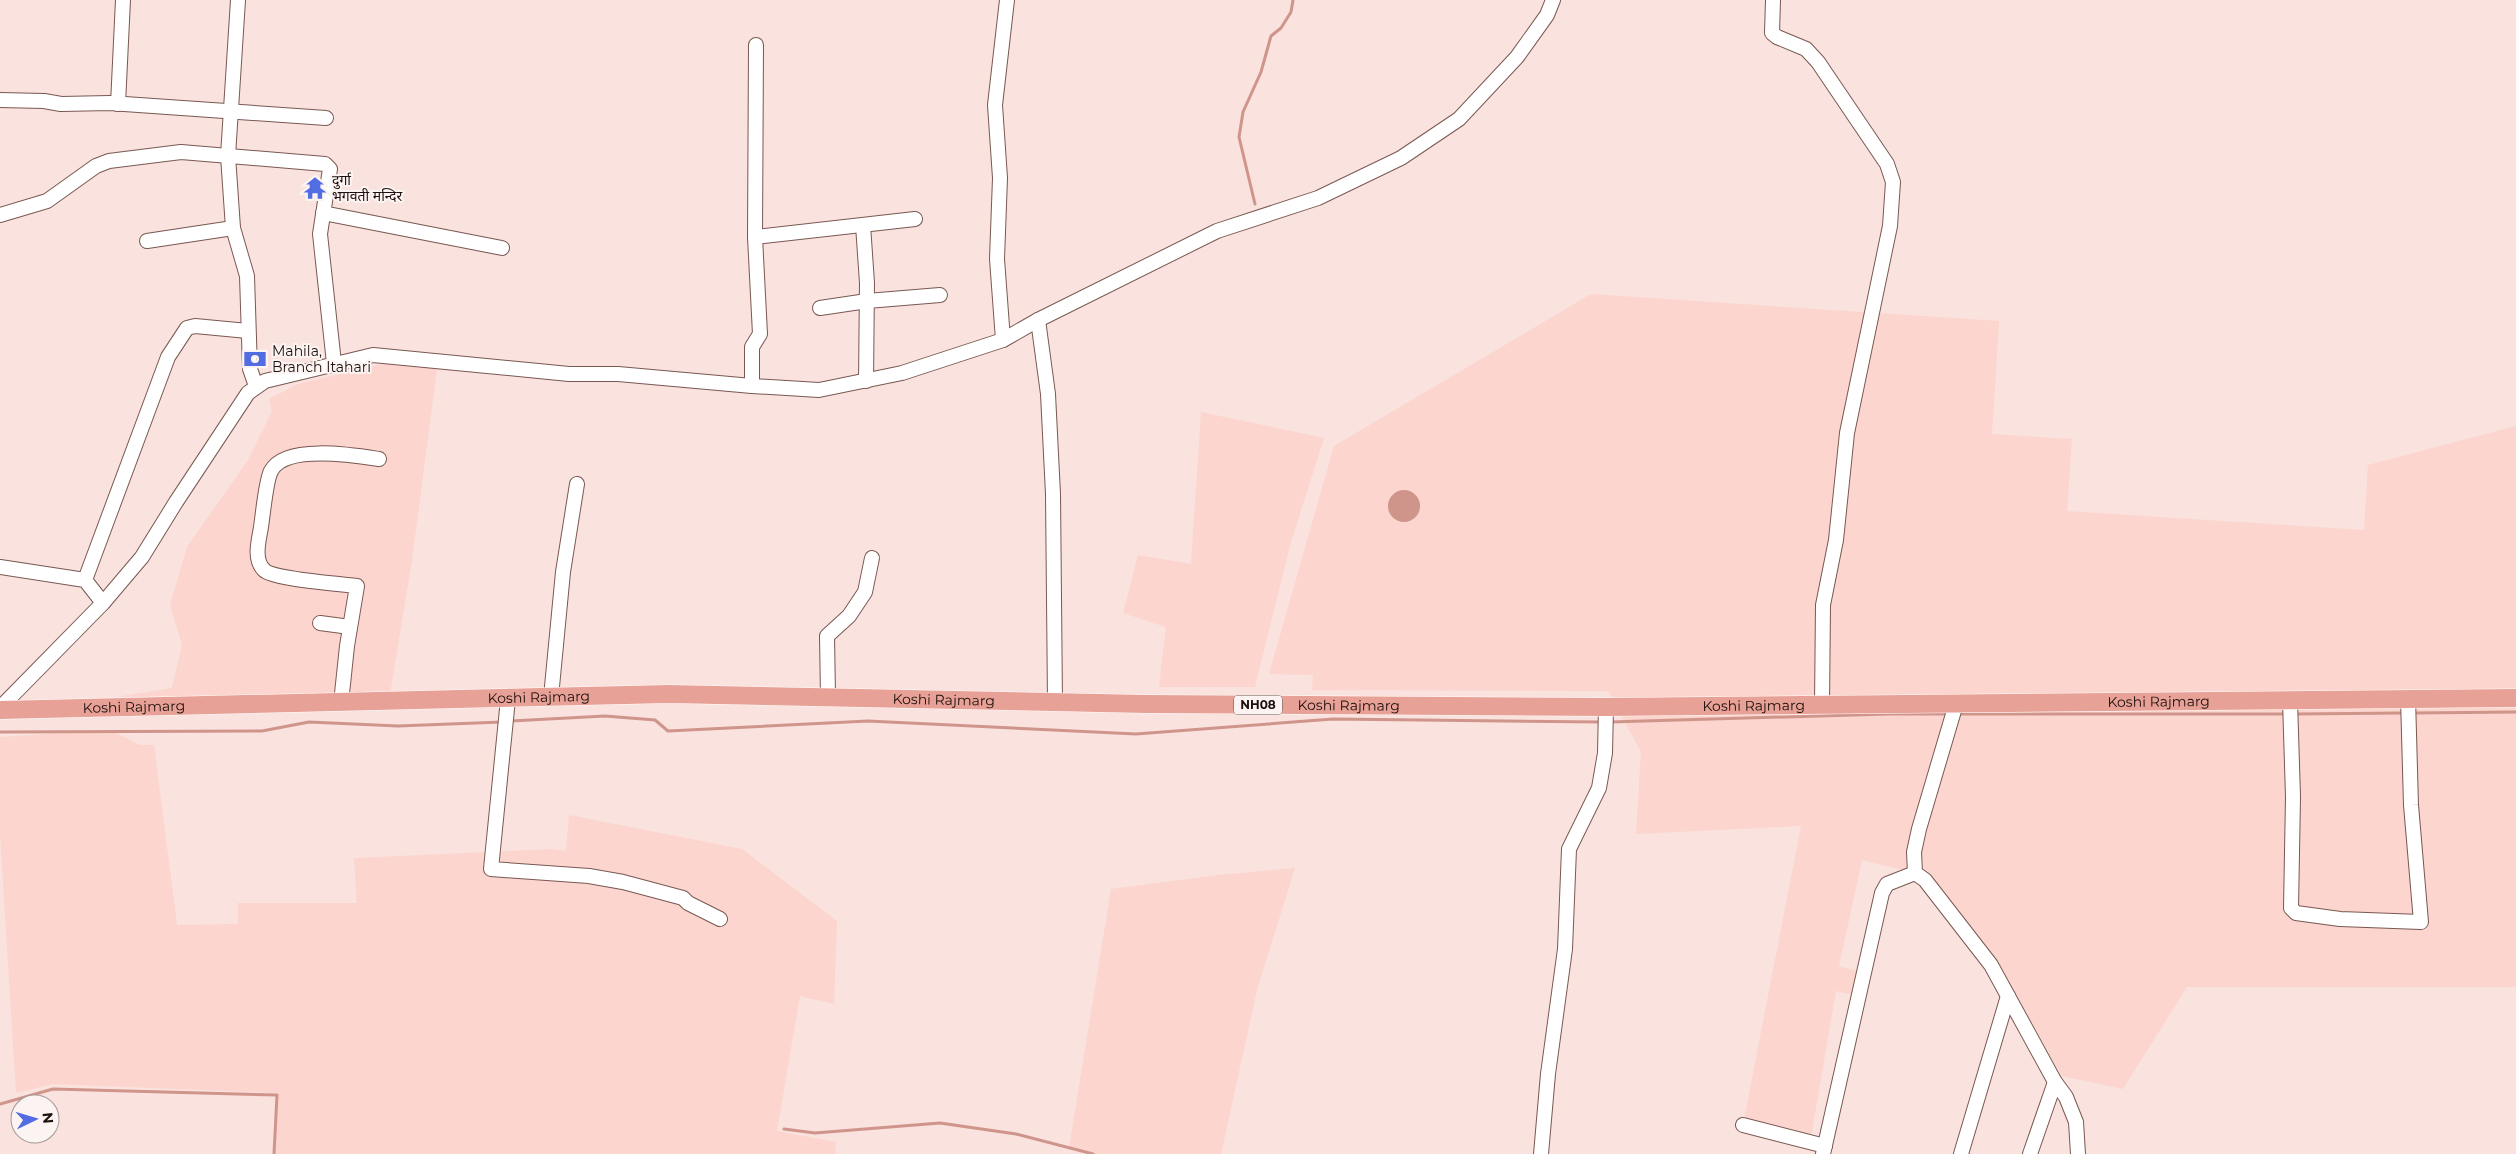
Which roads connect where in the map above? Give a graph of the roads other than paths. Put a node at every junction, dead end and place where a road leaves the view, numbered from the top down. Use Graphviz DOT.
graph roads {
  1 [pos="124,0"];
  2 [pos="238,0"];
  3 [pos="1007,0"];
  4 [pos="1553,0"];
  5 [pos="1773,0"];
  6 [pos="756,45"];
  7 [pos="0,100"];
  8 [pos="118,104"];
  9 [pos="230,113"];
  10 [pos="326,118"];
  11 [pos="228,156"];
  12 [pos="323,213"];
  13 [pos="0,215"];
  14 [pos="915,219"];
  15 [pos="862,225"];
  16 [pos="233,228"];
  17 [pos="755,237"];
  18 [pos="147,241"];
  19 [pos="502,248"];
  20 [pos="940,295"];
  21 [pos="867,301"];
  22 [pos="820,308"];
  23 [pos="1038,320"];
  24 [pos="248,331"];
  25 [pos="1003,340"];
  26 [pos="334,363"];
  27 [pos="866,381"];
  28 [pos="256,386"];
  29 [pos="752,386"];
  30 [pos="379,459"];
  31 [pos="577,484"];
  32 [pos="872,558"];
  33 [pos="0,567"];
  34 [pos="85,580"];
  35 [pos="103,603"];
  36 [pos="320,623"];
  37 [pos="350,627"];
  38 [pos="828,696"];
  39 [pos="551,697"];
  40 [pos="2408,698"];
  41 [pos="2516,698"];
  42 [pos="508,699"];
  43 [pos="2290,700"];
  44 [pos="1055,702"];
  45 [pos="341,703"];
  46 [pos="1956,704"];
  47 [pos="1822,705"];
  48 [pos="0,709"];
  49 [pos="1606,711"];
  50 [pos="1915,873"];
  51 [pos="720,919"];
  52 [pos="2008,996"];
  53 [pos="2055,1082"];
  54 [pos="1744,1125"];
  55 [pos="1824,1150"];
  56 [pos="1541,1154"];
  57 [pos="1961,1154"];
  58 [pos="2030,1154"];
  59 [pos="2078,1154"];
  1 -- 8 [label="street"];
  2 -- 9 [label="street"];
  3 -- 25 [label="street"];
  4 -- 23 [label="street"];
  5 -- 47 [label="street"];
  6 -- 17 [label="street"];
  7 -- 8 [label="street"];
  8 -- 9 [label="street"];
  9 -- 10 [label="street"];
  9 -- 11 [label="street"];
  11 -- 12 [label="street"];
  11 -- 13 [label="street"];
  11 -- 16 [label="street"];
  12 -- 19 [label="street"];
  12 -- 26 [label="street"];
  14 -- 15 [label="street"];
  15 -- 17 [label="street"];
  15 -- 21 [label="street"];
  16 -- 18 [label="street"];
  16 -- 24 [label="street"];
  17 -- 29 [label="street"];
  20 -- 21 [label="street"];
  21 -- 22 [label="street"];
  21 -- 27 [label="street"];
  23 -- 25 [label="street"];
  23 -- 44 [label="street"];
  24 -- 28 [label="street"];
  24 -- 34 [label="street"];
  25 -- 27 [label="street"];
  26 -- 28 [label="street"];
  26 -- 29 [label="street"];
  27 -- 29 [label="street"];
  28 -- 35 [label="street"];
  30 -- 37 [label="street"];
  31 -- 39 [label="street"];
  32 -- 38 [label="street"];
  33 -- 34 [label="street"];
  34 -- 35 [label="street"];
  35 -- 48 [label="street"];
  36 -- 37 [label="street"];
  37 -- 45 [label="street"];
  38 -- 39 [label="main road, Koshi Rajmarg / NH08"];
  38 -- 44 [label="main road, Koshi Rajmarg / NH08"];
  39 -- 42 [label="main road, Koshi Rajmarg / NH08"];
  40 -- 41 [label="main road, Koshi Rajmarg / NH08"];
  40 -- 43 [label="main road, Koshi Rajmarg / NH08"];
  40 -- 43 [label="street"];
  42 -- 45 [label="main road, Koshi Rajmarg / NH08"];
  42 -- 51 [label="street"];
  43 -- 46 [label="main road, Koshi Rajmarg / NH08"];
  44 -- 49 [label="main road, Koshi Rajmarg / NH08"];
  45 -- 48 [label="main road, Koshi Rajmarg / NH08"];
  46 -- 47 [label="main road, Koshi Rajmarg / NH08"];
  46 -- 50 [label="street"];
  47 -- 49 [label="main road, Koshi Rajmarg / NH08"];
  49 -- 56 [label="street"];
  50 -- 52 [label="street"];
  50 -- 55 [label="street"];
  52 -- 53 [label="street"];
  52 -- 57 [label="street"];
  53 -- 58 [label="street"];
  53 -- 59 [label="street"];
  54 -- 55 [label="street"];
}
